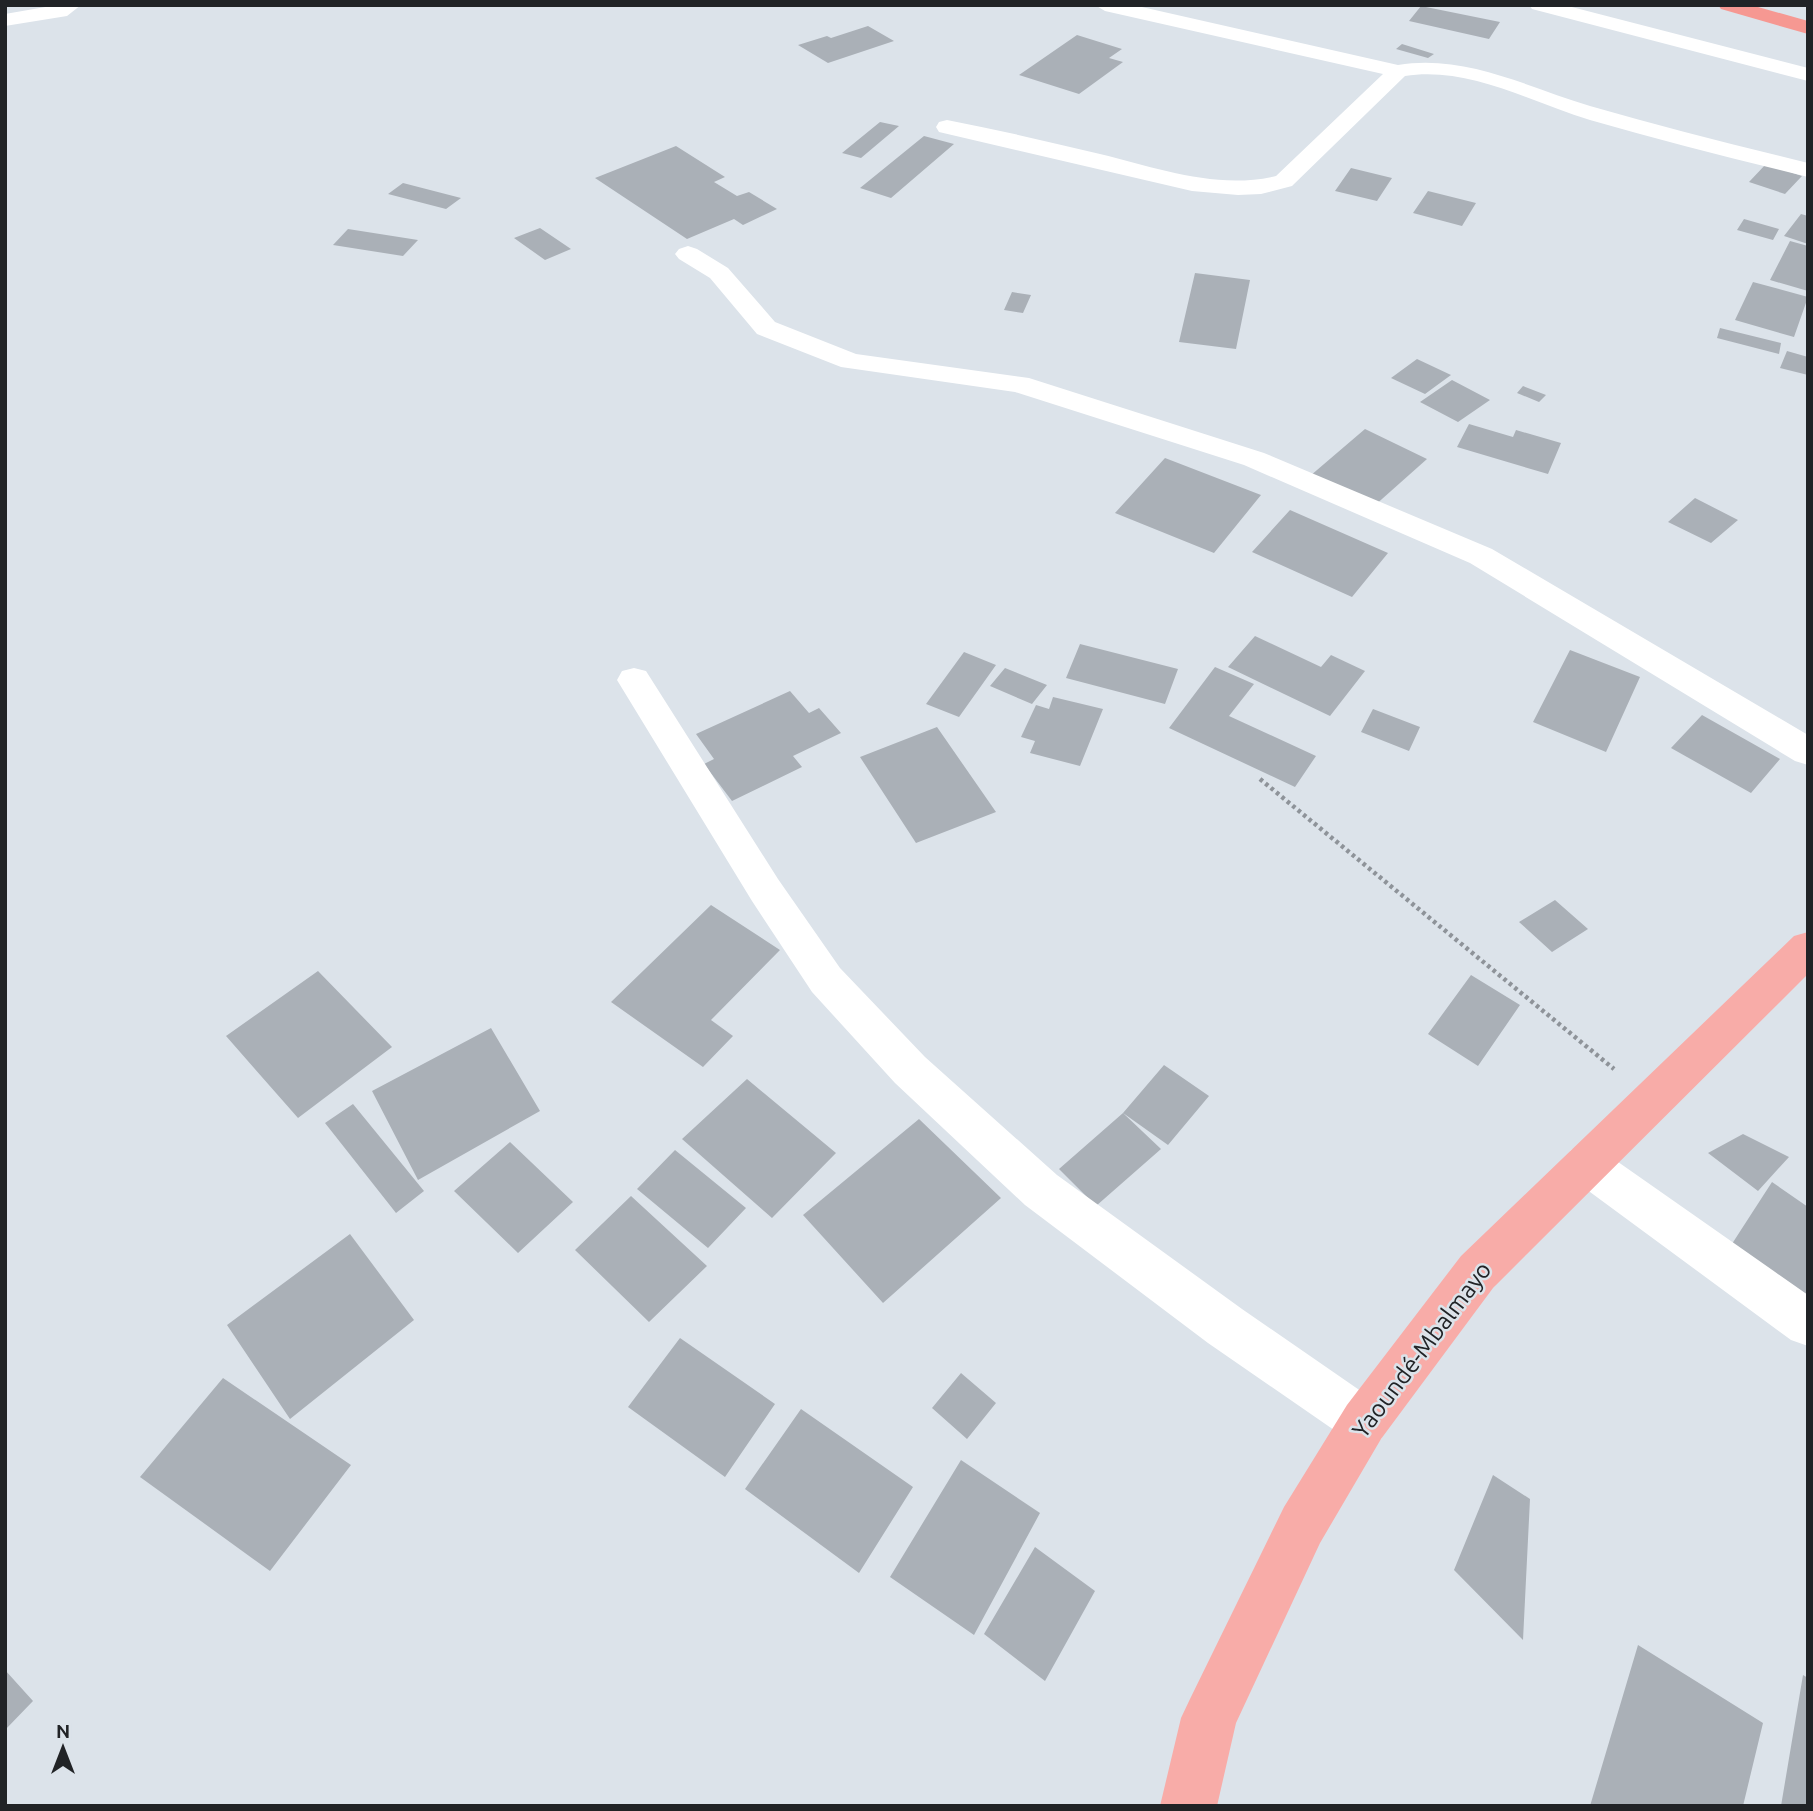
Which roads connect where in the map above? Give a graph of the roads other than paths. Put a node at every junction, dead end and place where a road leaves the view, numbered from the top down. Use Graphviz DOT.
graph roads {
  1 [pos="71,5"];
  2 [pos="1105,5"];
  3 [pos="1539,5"];
  4 [pos="1728,5"];
  5 [pos="1783,5"];
  6 [pos="1808,11"];
  7 [pos="5,20"];
  8 [pos="1808,28"];
  9 [pos="1398,71"];
  10 [pos="1808,75"];
  11 [pos="947,128"];
  12 [pos="1808,170"];
  13 [pos="688,254"];
  14 [pos="634,680"];
  15 [pos="1808,752"];
  16 [pos="1808,948"];
  17 [pos="1586,1164"];
  18 [pos="1808,1323"];
  19 [pos="1364,1422"];
  20 [pos="1188,1806"];
  1 -- 7 [label="street"];
  2 -- 9 [label="street"];
  3 -- 10 [label="street"];
  4 -- 8 [label="highway"];
  5 -- 6 [label="highway"];
  9 -- 11 [label="street"];
  9 -- 12 [label="street"];
  13 -- 15 [label="street"];
  14 -- 19 [label="street"];
  16 -- 17 [label="highway, Yaoundé-Mbalmayo"];
  17 -- 18 [label="street"];
  17 -- 19 [label="highway, Yaoundé-Mbalmayo"];
  19 -- 20 [label="highway, Yaoundé-Mbalmayo"];
}
